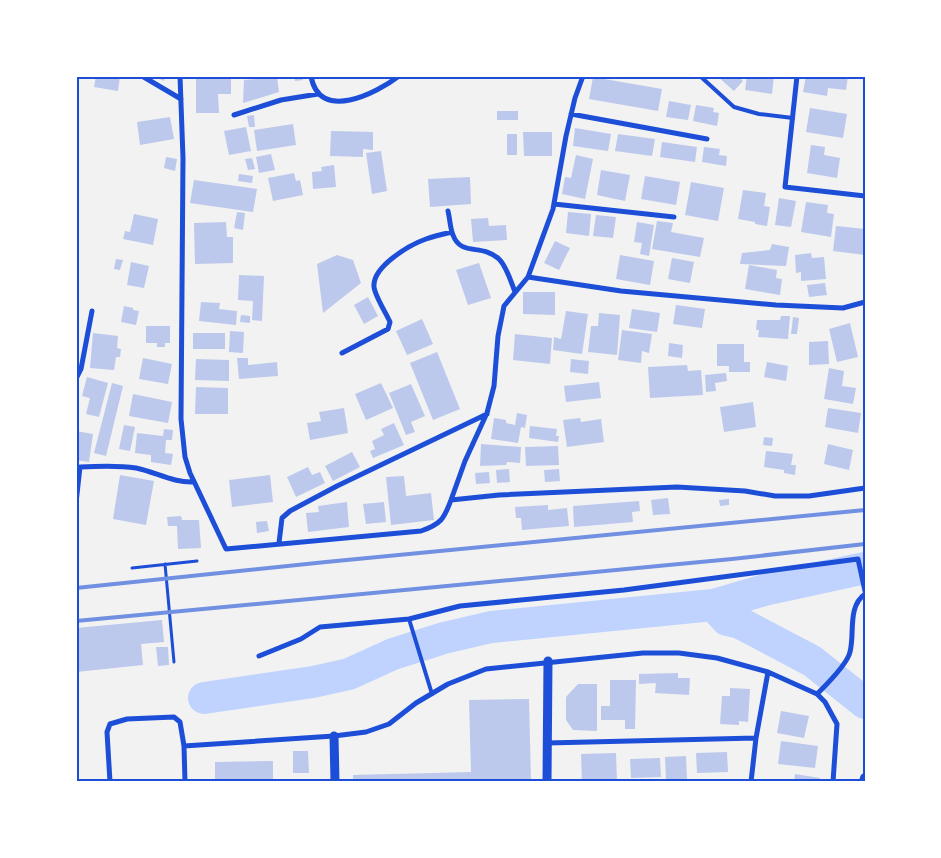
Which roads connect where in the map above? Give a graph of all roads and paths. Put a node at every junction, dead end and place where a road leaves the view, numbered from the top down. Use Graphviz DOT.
graph roads {
  1 [pos="142,76"];
  2 [pos="180,76"];
  3 [pos="310,76"];
  4 [pos="400,76"];
  5 [pos="583,76"];
  6 [pos="700,76"];
  7 [pos="797,76"];
  8 [pos="318,94"];
  9 [pos="181,99"];
  10 [pos="571,114"];
  11 [pos="234,115"];
  12 [pos="793,118"];
  13 [pos="707,139"];
  14 [pos="865,196"];
  15 [pos="554,204"];
  16 [pos="448,211"];
  17 [pos="674,217"];
  18 [pos="452,232"];
  19 [pos="528,277"];
  20 [pos="515,292"];
  21 [pos="865,302"];
  22 [pos="92,311"];
  23 [pos="342,353"];
  24 [pos="76,379"];
  25 [pos="487,414"];
  26 [pos="78,466"];
  27 [pos="194,482"];
  28 [pos="865,488"];
  29 [pos="451,500"];
  30 [pos="76,503"];
  31 [pos="280,544"];
  32 [pos="197,562"];
  33 [pos="165,564"];
  34 [pos="132,568"];
  35 [pos="865,592"];
  36 [pos="409,619"];
  37 [pos="259,656"];
  38 [pos="174,662"];
  39 [pos="548,662"];
  40 [pos="768,672"];
  41 [pos="819,692"];
  42 [pos="432,694"];
  43 [pos="334,736"];
  44 [pos="756,738"];
  45 [pos="546,743"];
  46 [pos="184,746"];
  47 [pos="865,778"];
  48 [pos="110,782"];
  49 [pos="185,782"];
  50 [pos="335,782"];
  51 [pos="547,782"];
  52 [pos="751,782"];
  53 [pos="833,782"];
  54 [pos="864,782"];
  1 -- 9 [label="street"];
  2 -- 9 [label="street"];
  3 -- 8 [label="street"];
  4 -- 8 [label="street"];
  5 -- 10 [label="street"];
  6 -- 12 [label="lane"];
  7 -- 12 [label="street"];
  8 -- 11 [label="street"];
  9 -- 27 [label="street"];
  10 -- 13 [label="street"];
  10 -- 15 [label="street"];
  12 -- 14 [label="street"];
  15 -- 17 [label="street"];
  15 -- 19 [label="street"];
  16 -- 18 [label="street"];
  18 -- 20 [label="street"];
  18 -- 23 [label="street"];
  19 -- 20 [label="street"];
  19 -- 21 [label="street"];
  20 -- 25 [label="street"];
  22 -- 24 [label="street"];
  25 -- 29 [label="street"];
  25 -- 31 [label="street"];
  26 -- 27 [label="street"];
  26 -- 30 [label="street"];
  27 -- 31 [label="street"];
  28 -- 29 [label="street"];
  29 -- 31 [label="street"];
  32 -- 33 [label="path"];
  33 -- 34 [label="path"];
  33 -- 38 [label="path"];
  35 -- 36 [label="street"];
  35 -- 41 [label="street"];
  36 -- 37 [label="street"];
  36 -- 42 [label="lane"];
  39 -- 40 [label="street"];
  39 -- 42 [label="street"];
  39 -- 45 [label="street"];
  40 -- 41 [label="street"];
  40 -- 44 [label="street"];
  41 -- 53 [label="street"];
  42 -- 43 [label="street"];
  43 -- 46 [label="street"];
  43 -- 50 [label="street"];
  44 -- 45 [label="street"];
  44 -- 52 [label="street"];
  45 -- 51 [label="street"];
  46 -- 48 [label="street"];
  46 -- 49 [label="street"];
  47 -- 54 [label="main road"];
}
